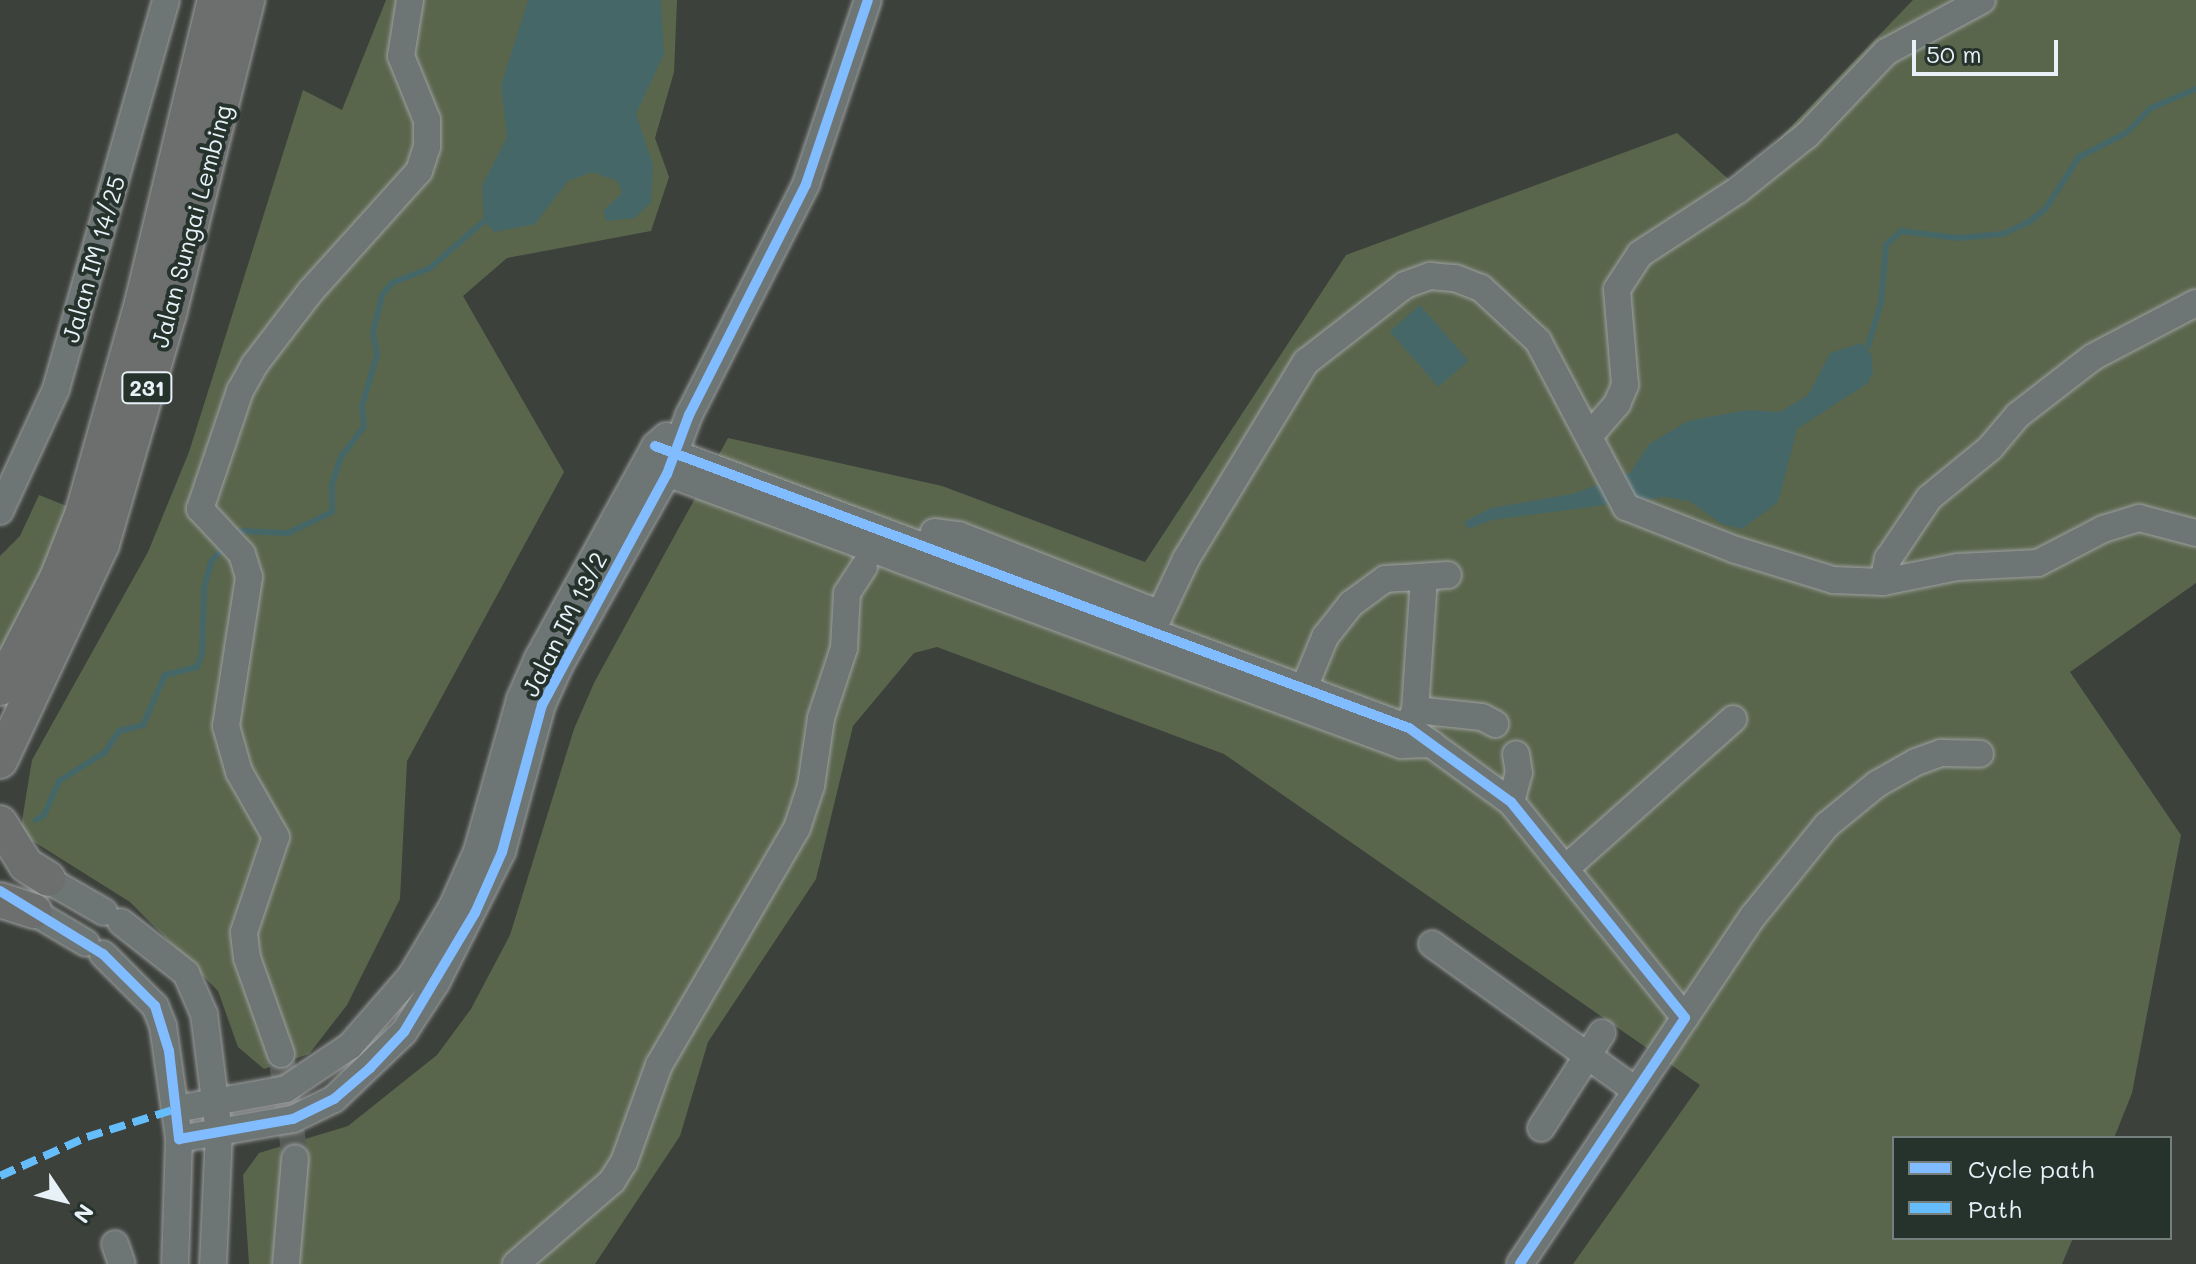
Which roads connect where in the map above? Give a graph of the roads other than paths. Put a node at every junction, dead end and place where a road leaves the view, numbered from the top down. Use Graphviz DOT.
graph roads {
  1 [pos="166,0"];
  2 [pos="215,0"];
  3 [pos="247,0"];
  4 [pos="410,0"];
  5 [pos="868,0"];
  6 [pos="1982,0"];
  7 [pos="2196,303"];
  8 [pos="1591,434"];
  9 [pos="661,460"];
  10 [pos="0,511"];
  11 [pos="934,532"];
  12 [pos="2196,533"];
  13 [pos="864,567"];
  14 [pos="1883,582"];
  15 [pos="1042,600"];
  16 [pos="1155,622"];
  17 [pos="1192,656"];
  18 [pos="0,688"];
  19 [pos="1301,697"];
  20 [pos="1733,719"];
  21 [pos="1495,724"];
  22 [pos="1408,728"];
  23 [pos="5,752"];
  24 [pos="1516,754"];
  25 [pos="1980,754"];
  26 [pos="0,782"];
  27 [pos="1511,802"];
  28 [pos="0,823"];
  29 [pos="0,853"];
  30 [pos="1566,868"];
  31 [pos="48,879"];
  32 [pos="0,891"];
  33 [pos="0,900"];
  34 [pos="34,911"];
  35 [pos="1432,944"];
  36 [pos="1685,1018"];
  37 [pos="1602,1033"];
  38 [pos="281,1054"];
  39 [pos="1586,1057"];
  40 [pos="1635,1090"];
  41 [pos="215,1102"];
  42 [pos="176,1109"];
  43 [pos="1541,1128"];
  44 [pos="219,1133"];
  45 [pos="179,1139"];
  46 [pos="295,1158"];
  47 [pos="175,1264"];
  48 [pos="213,1264"];
  49 [pos="286,1264"];
  50 [pos="516,1264"];
  51 [pos="1520,1264"];
  1 -- 10 [label="street, Jalan IM 14/25"];
  2 -- 18 [label="main road, Jalan Sungai Lembing / 231"];
  3 -- 23 [label="main road, Jalan Sungai Lembing / 231"];
  4 -- 38 [label="street"];
  5 -- 9 [label="street, Jalan IM 13/2"];
  6 -- 8 [label="street"];
  7 -- 14 [label="street"];
  8 -- 14 [label="street"];
  8 -- 16 [label="street"];
  9 -- 15 [label="street"];
  9 -- 41 [label="street, Jalan IM 13/2"];
  9 -- 44 [label="street, Jalan IM 13/2"];
  11 -- 16 [label="street"];
  12 -- 14 [label="street"];
  13 -- 50 [label="street"];
  15 -- 16 [label="street"];
  15 -- 17 [label="street"];
  16 -- 17 [label="street"];
  17 -- 19 [label="street"];
  19 -- 22 [label="street"];
  19 -- 22 [label="street"];
  20 -- 30 [label="street"];
  21 -- 22 [label="street"];
  22 -- 27 [label="street"];
  23 -- 26 [label="main road, Jalan Sungai Lembing"];
  24 -- 27 [label="street"];
  25 -- 36 [label="street"];
  27 -- 30 [label="street"];
  28 -- 31 [label="main road"];
  29 -- 31 [label="street"];
  30 -- 36 [label="street"];
  31 -- 41 [label="street"];
  32 -- 34 [label="street"];
  33 -- 34 [label="main road"];
  34 -- 42 [label="street"];
  35 -- 39 [label="street"];
  36 -- 40 [label="street"];
  37 -- 39 [label="street"];
  39 -- 40 [label="street"];
  39 -- 43 [label="street"];
  40 -- 51 [label="street"];
  41 -- 42 [label="street, Jalan IM 13/2"];
  41 -- 44 [label="street"];
  42 -- 45 [label="street"];
  44 -- 45 [label="street, Jalan IM 13/2"];
  44 -- 48 [label="street"];
  45 -- 47 [label="street"];
  46 -- 49 [label="street"];
}
